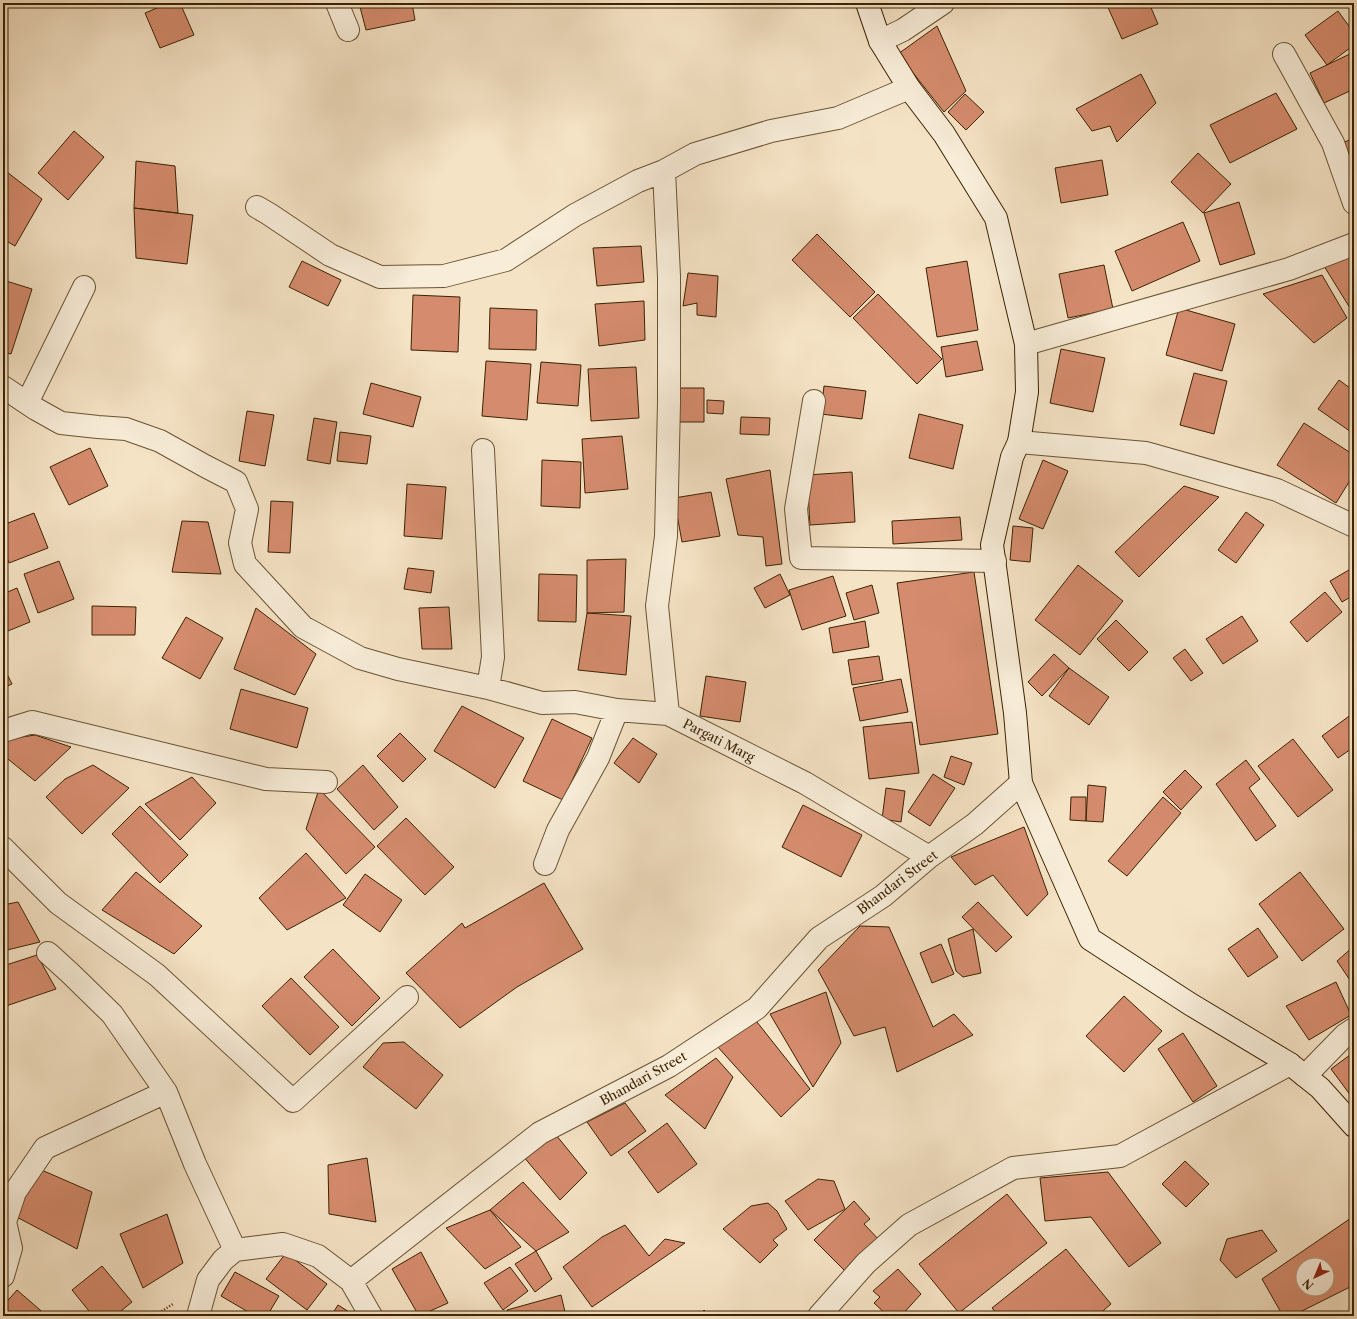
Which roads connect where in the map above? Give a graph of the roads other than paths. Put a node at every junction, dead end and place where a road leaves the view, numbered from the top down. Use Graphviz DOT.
graph roads {
  1 [pos="337,3"];
  2 [pos="867,3"];
  3 [pos="943,3"];
  4 [pos="348,30"];
  5 [pos="880,40"];
  6 [pos="1284,54"];
  7 [pos="909,88"];
  8 [pos="664,171"];
  9 [pos="1354,203"];
  10 [pos="257,207"];
  11 [pos="1354,244"];
  12 [pos="84,287"];
  13 [pos="1026,344"];
  14 [pos="3,386"];
  15 [pos="814,401"];
  16 [pos="27,403"];
  17 [pos="1019,442"];
  18 [pos="483,450"];
  19 [pos="1354,526"];
  20 [pos="995,562"];
  21 [pos="488,688"];
  22 [pos="617,710"];
  23 [pos="668,714"];
  24 [pos="3,731"];
  25 [pos="326,782"];
  26 [pos="1021,783"];
  27 [pos="3,848"];
  28 [pos="929,857"];
  29 [pos="545,864"];
  30 [pos="48,953"];
  31 [pos="407,997"];
  32 [pos="1354,1029"];
  33 [pos="1297,1070"];
  34 [pos="166,1092"];
  35 [pos="1354,1126"];
  36 [pos="236,1250"];
  37 [pos="3,1276"];
  38 [pos="350,1280"];
  39 [pos="198,1316"];
  40 [pos="371,1316"];
  41 [pos="819,1316"];
  1 -- 4 [label="street"];
  2 -- 5 [label="street"];
  3 -- 5 [label="street"];
  5 -- 7 [label="street"];
  6 -- 9 [label="street"];
  7 -- 8 [label="street"];
  7 -- 13 [label="street"];
  8 -- 10 [label="street"];
  8 -- 23 [label="street"];
  11 -- 13 [label="street"];
  12 -- 16 [label="street"];
  13 -- 17 [label="street"];
  14 -- 16 [label="street, Pargati Marg"];
  15 -- 20 [label="street"];
  16 -- 21 [label="street, Pargati Marg"];
  17 -- 19 [label="street"];
  17 -- 20 [label="street"];
  18 -- 21 [label="street"];
  20 -- 26 [label="street"];
  21 -- 22 [label="street, Pargati Marg"];
  22 -- 23 [label="street, Pargati Marg"];
  22 -- 29 [label="street"];
  23 -- 28 [label="street, Pargati Marg"];
  24 -- 25 [label="street"];
  26 -- 28 [label="street, Bhandari Street"];
  26 -- 33 [label="street"];
  27 -- 31 [label="street"];
  28 -- 38 [label="street, Bhandari Street"];
  30 -- 34 [label="street"];
  32 -- 33 [label="street"];
  33 -- 35 [label="street"];
  33 -- 41 [label="street"];
  34 -- 36 [label="street"];
  34 -- 37 [label="street"];
  36 -- 38 [label="street"];
  36 -- 39 [label="street"];
  38 -- 40 [label="street"];
}
